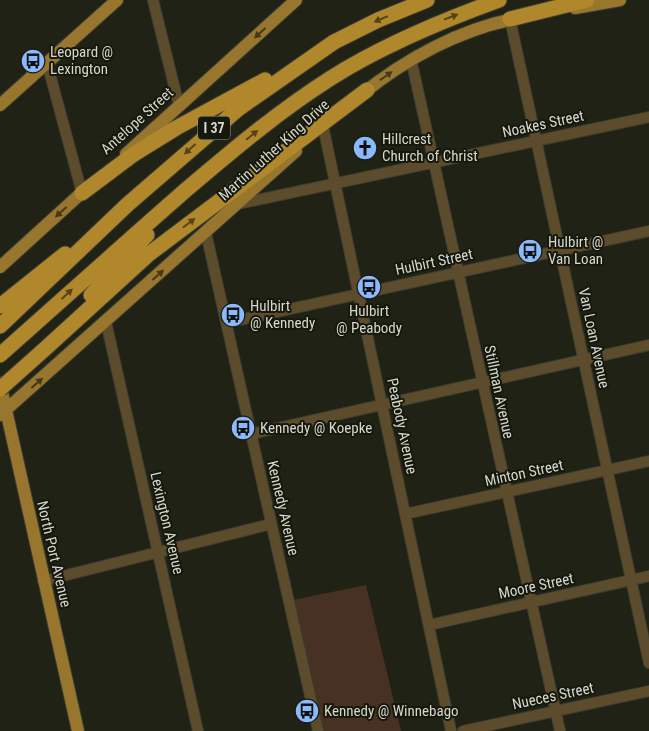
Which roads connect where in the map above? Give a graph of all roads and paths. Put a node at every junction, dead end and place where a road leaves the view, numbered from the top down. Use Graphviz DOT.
graph roads {
  1 [pos="117,0"];
  2 [pos="153,0"];
  3 [pos="296,0"];
  4 [pos="426,0"];
  5 [pos="499,0"];
  6 [pos="587,0"];
  7 [pos="620,0"];
  8 [pos="510,19"];
  9 [pos="334,42"];
  10 [pos="411,59"];
  11 [pos="47,63"];
  12 [pos="367,90"];
  13 [pos="0,103"];
  14 [pos="179,106"];
  15 [pos="649,117"];
  16 [pos="323,126"];
  17 [pos="536,141"];
  18 [pos="434,163"];
  19 [pos="335,184"];
  20 [pos="188,189"];
  21 [pos="82,193"];
  22 [pos="238,204"];
  23 [pos="649,231"];
  24 [pos="206,233"];
  25 [pos="560,250"];
  26 [pos="13,255"];
  27 [pos="0,260"];
  28 [pos="0,267"];
  29 [pos="458,272"];
  30 [pos="358,294"];
  31 [pos="25,295"];
  32 [pos="0,306"];
  33 [pos="106,322"];
  34 [pos="226,323"];
  35 [pos="0,326"];
  36 [pos="649,345"];
  37 [pos="47,347"];
  38 [pos="0,355"];
  39 [pos="583,360"];
  40 [pos="482,382"];
  41 [pos="0,383"];
  42 [pos="0,390"];
  43 [pos="382,406"];
  44 [pos="3,413"];
  45 [pos="251,434"];
  46 [pos="649,461"];
  47 [pos="607,470"];
  48 [pos="506,492"];
  49 [pos="405,514"];
  50 [pos="271,524"];
  51 [pos="158,552"];
  52 [pos="649,576"];
  53 [pos="631,580"];
  54 [pos="43,581"];
  55 [pos="530,602"];
  56 [pos="428,625"];
  57 [pos="649,663"];
  58 [pos="649,691"];
  59 [pos="556,710"];
  60 [pos="78,731"];
  61 [pos="198,731"];
  62 [pos="318,731"];
  63 [pos="451,731"];
  64 [pos="463,731"];
  65 [pos="560,731"];
  1 -- 11 [label="main road"];
  2 -- 14 [label="street"];
  3 -- 14 [label="main road, Antelope Street, one-way"];
  4 -- 9 [label="highway, I 37, one-way"];
  20 -- 5 [label="highway, I 37, one-way"];
  6 -- 8 [label="highway"];
  7 -- 8 [label="main road, Martin Luther King Drive"];
  8 -- 10 [label="main road, Martin Luther King Drive"];
  8 -- 17 [label="street, Van Loan Avenue"];
  9 -- 21 [label="highway"];
  9 -- 31 [label="highway, I 37, one-way"];
  12 -- 10 [label="main road, Martin Luther King Drive, one-way"];
  10 -- 18 [label="street, Stillman Avenue"];
  11 -- 13 [label="main road"];
  11 -- 21 [label="street"];
  12 -- 16 [label="main road, Martin Luther King Drive"];
  37 -- 12 [label="highway, one-way"];
  14 -- 21 [label="main road, Antelope Street"];
  15 -- 17 [label="street, Noakes Street"];
  16 -- 19 [label="street, Peabody Avenue"];
  16 -- 22 [label="main road, Martin Luther King Drive"];
  17 -- 18 [label="street, Noakes Street"];
  17 -- 25 [label="street, Van Loan Avenue"];
  18 -- 19 [label="street, Noakes Street"];
  18 -- 29 [label="street, Stillman Avenue"];
  19 -- 22 [label="street, Noakes Street"];
  19 -- 30 [label="street, Peabody Avenue"];
  20 -- 37 [label="highway"];
  38 -- 20 [label="highway, I 37, one-way"];
  21 -- 26 [label="main road, Antelope Street, one-way"];
  22 -- 24 [label="main road, Martin Luther King Drive"];
  23 -- 25 [label="street, Hulbirt Street"];
  33 -- 24 [label="main road, Martin Luther King Drive, one-way"];
  24 -- 34 [label="street, Kennedy Avenue"];
  25 -- 29 [label="street, Hulbirt Street"];
  25 -- 39 [label="street, Van Loan Avenue"];
  26 -- 27 [label="main road"];
  26 -- 28 [label="main road, Antelope Street"];
  29 -- 30 [label="street, Hulbirt Street"];
  29 -- 40 [label="street, Stillman Avenue"];
  30 -- 34 [label="street, Hulbirt Street"];
  30 -- 43 [label="street, Peabody Avenue"];
  31 -- 32 [label="highway"];
  31 -- 35 [label="highway, I 37"];
  44 -- 33 [label="main road, Martin Luther King Drive, one-way"];
  33 -- 51 [label="street, Lexington Avenue"];
  34 -- 45 [label="street, Kennedy Avenue"];
  36 -- 39 [label="street"];
  37 -- 42 [label="highway, bridge"];
  39 -- 40 [label="street"];
  39 -- 47 [label="street, Van Loan Avenue"];
  40 -- 43 [label="street"];
  40 -- 48 [label="street, Stillman Avenue"];
  41 -- 44 [label="main road, North Port Avenue"];
  43 -- 45 [label="street"];
  43 -- 49 [label="street, Peabody Avenue"];
  44 -- 54 [label="main road, North Port Avenue"];
  45 -- 50 [label="street, Kennedy Avenue"];
  46 -- 47 [label="street, Minton Street"];
  47 -- 48 [label="street, Minton Street"];
  47 -- 53 [label="street, Van Loan Avenue"];
  48 -- 49 [label="street, Minton Street"];
  48 -- 55 [label="street, Stillman Avenue"];
  49 -- 56 [label="street, Peabody Avenue"];
  50 -- 51 [label="street"];
  50 -- 62 [label="street, Kennedy Avenue"];
  51 -- 54 [label="street"];
  51 -- 61 [label="street, Lexington Avenue"];
  52 -- 53 [label="street, Moore Street"];
  53 -- 55 [label="street, Moore Street"];
  53 -- 57 [label="street, Van Loan Avenue"];
  54 -- 60 [label="main road, North Port Avenue"];
  55 -- 56 [label="street, Moore Street"];
  55 -- 59 [label="street, Stillman Avenue"];
  56 -- 63 [label="street, Peabody Avenue"];
  58 -- 59 [label="street, Nueces Street"];
  59 -- 64 [label="street, Nueces Street"];
  59 -- 65 [label="street, Stillman Avenue"];
}
